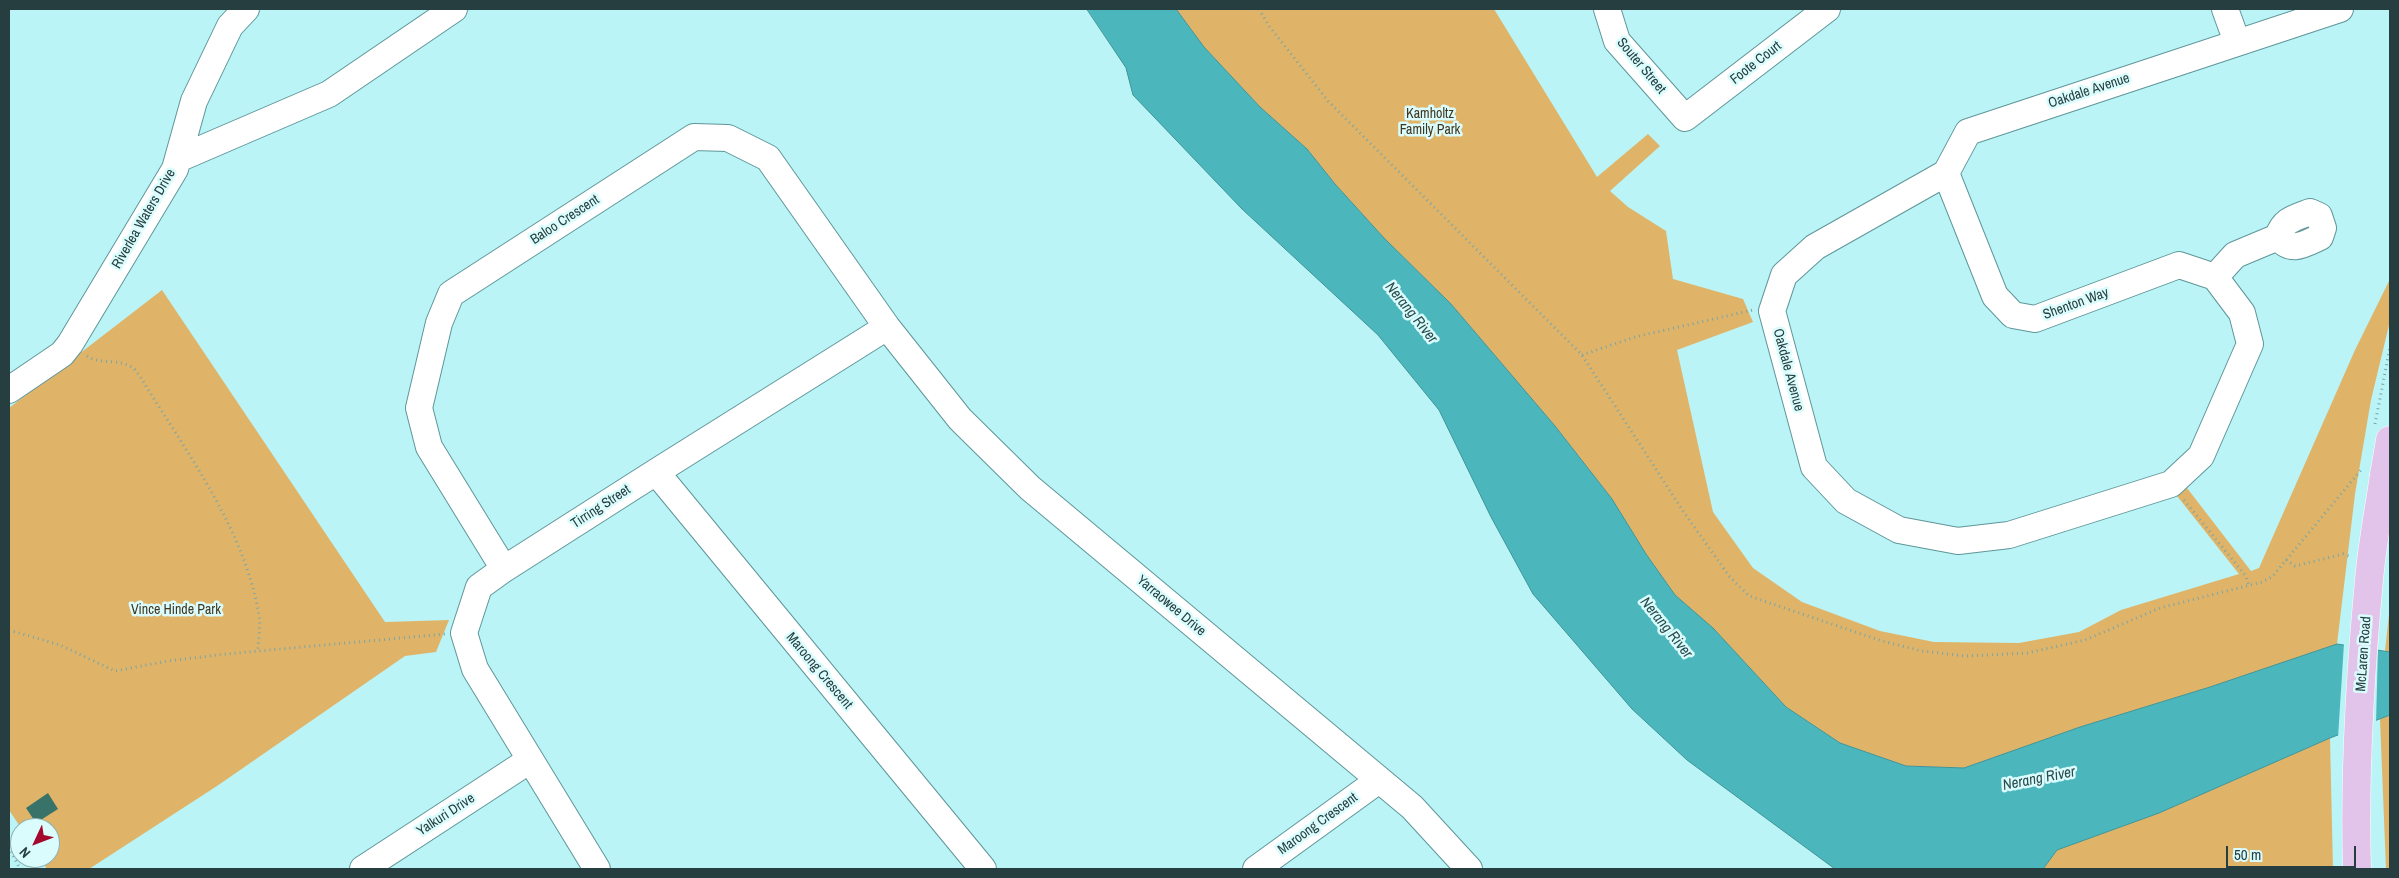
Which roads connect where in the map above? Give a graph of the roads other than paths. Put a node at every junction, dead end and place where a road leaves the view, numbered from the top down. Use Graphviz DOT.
graph roads {
  1 [pos="246,9"];
  2 [pos="454,9"];
  3 [pos="1607,9"];
  4 [pos="1827,9"];
  5 [pos="2225,9"];
  6 [pos="2340,9"];
  7 [pos="2237,42"];
  8 [pos="1685,118"];
  9 [pos="178,159"];
  10 [pos="1946,173"];
  11 [pos="2278,237"];
  12 [pos="2215,278"];
  13 [pos="886,327"];
  14 [pos="70,344"];
  15 [pos="9,371"];
  16 [pos="9,390"];
  17 [pos="2382,432"];
  18 [pos="656,472"];
  19 [pos="504,569"];
  20 [pos="530,760"];
  21 [pos="1379,780"];
  22 [pos="364,869"];
  23 [pos="597,869"];
  24 [pos="983,869"];
  25 [pos="1256,869"];
  26 [pos="1469,869"];
  27 [pos="2357,869"];
  1 -- 9 [label="street, Riverlea Waters Drive"];
  2 -- 9 [label="street"];
  3 -- 8 [label="street, Souter Street"];
  4 -- 8 [label="street, Foote Court"];
  5 -- 7 [label="street"];
  6 -- 7 [label="street, Oakdale Avenue"];
  7 -- 10 [label="street, Oakdale Avenue"];
  9 -- 14 [label="street, Riverlea Waters Drive"];
  10 -- 12 [label="street, Shenton Way"];
  10 -- 12 [label="street, Oakdale Avenue"];
  11 -- 12 [label="street"];
  13 -- 18 [label="street, Tirring Street"];
  13 -- 19 [label="street, Baloo Crescent"];
  13 -- 21 [label="street, Yarraowee Drive"];
  14 -- 15 [label="street"];
  14 -- 16 [label="street, Riverlea Waters Drive"];
  17 -- 27 [label="main road, McLaren Road, bridge"];
  18 -- 19 [label="street, Tirring Street"];
  18 -- 24 [label="street, Maroong Crescent"];
  19 -- 20 [label="street, Tirring Street"];
  20 -- 22 [label="street, Yalkuri Drive"];
  20 -- 23 [label="street"];
  21 -- 25 [label="street, Maroong Crescent"];
  21 -- 26 [label="street, Yarraowee Drive"];
}
